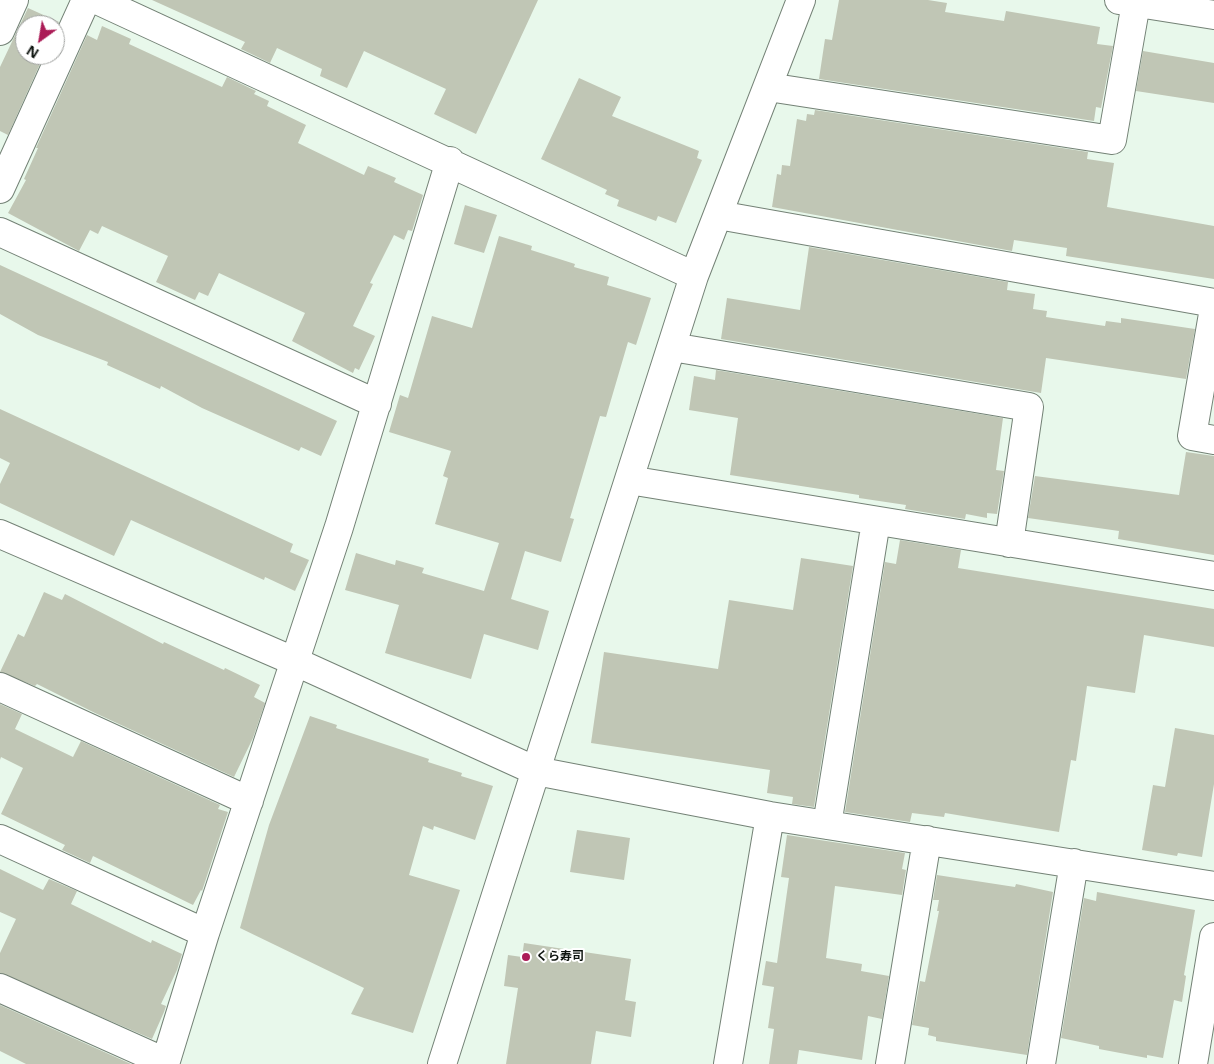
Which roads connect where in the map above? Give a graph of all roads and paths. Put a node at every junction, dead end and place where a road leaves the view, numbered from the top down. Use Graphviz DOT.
graph roads {
  1 [pos="14,0"];
  2 [pos="86,0"];
  3 [pos="97,0"];
  4 [pos="801,0"];
  5 [pos="1127,1"];
  6 [pos="1214,15"];
  7 [pos="0,31"];
  8 [pos="768,87"];
  9 [pos="450,161"];
  10 [pos="0,189"];
  11 [pos="718,215"];
  12 [pos="0,232"];
  13 [pos="694,276"];
  14 [pos="1214,304"];
  15 [pos="1214,308"];
  16 [pos="672,347"];
  17 [pos="378,404"];
  18 [pos="1214,440"];
  19 [pos="629,480"];
  20 [pos="876,521"];
  21 [pos="0,534"];
  22 [pos="1009,543"];
  23 [pos="1214,576"];
  24 [pos="296,662"];
  25 [pos="0,687"];
  26 [pos="536,771"];
  27 [pos="249,801"];
  28 [pos="770,816"];
  29 [pos="827,825"];
  30 [pos="0,840"];
  31 [pos="927,840"];
  32 [pos="1074,863"];
  33 [pos="1214,886"];
  34 [pos="205,933"];
  35 [pos="1214,937"];
  36 [pos="0,988"];
  37 [pos="165,1063"];
  38 [pos="442,1064"];
  39 [pos="728,1064"];
  40 [pos="890,1064"];
  41 [pos="1040,1064"];
  42 [pos="1192,1064"];
  1 -- 7 [label="street"];
  2 -- 10 [label="street"];
  3 -- 9 [label="street"];
  4 -- 8 [label="street"];
  5 -- 6 [label="street"];
  5 -- 8 [label="street"];
  8 -- 11 [label="street"];
  9 -- 13 [label="street"];
  9 -- 17 [label="street"];
  11 -- 13 [label="street"];
  11 -- 14 [label="street"];
  12 -- 17 [label="street"];
  13 -- 16 [label="street"];
  15 -- 18 [label="street"];
  16 -- 19 [label="street"];
  16 -- 22 [label="street"];
  17 -- 24 [label="street"];
  19 -- 20 [label="street"];
  19 -- 26 [label="street"];
  20 -- 22 [label="street"];
  20 -- 29 [label="street"];
  21 -- 24 [label="street"];
  22 -- 23 [label="street"];
  24 -- 26 [label="street"];
  24 -- 27 [label="street"];
  25 -- 27 [label="street"];
  26 -- 28 [label="street"];
  26 -- 38 [label="street"];
  27 -- 34 [label="street"];
  28 -- 29 [label="street"];
  28 -- 39 [label="street"];
  29 -- 31 [label="street"];
  30 -- 34 [label="street"];
  31 -- 32 [label="street"];
  31 -- 40 [label="street"];
  32 -- 33 [label="street"];
  32 -- 41 [label="street"];
  34 -- 37 [label="street"];
  35 -- 42 [label="street"];
  36 -- 37 [label="street"];
}
